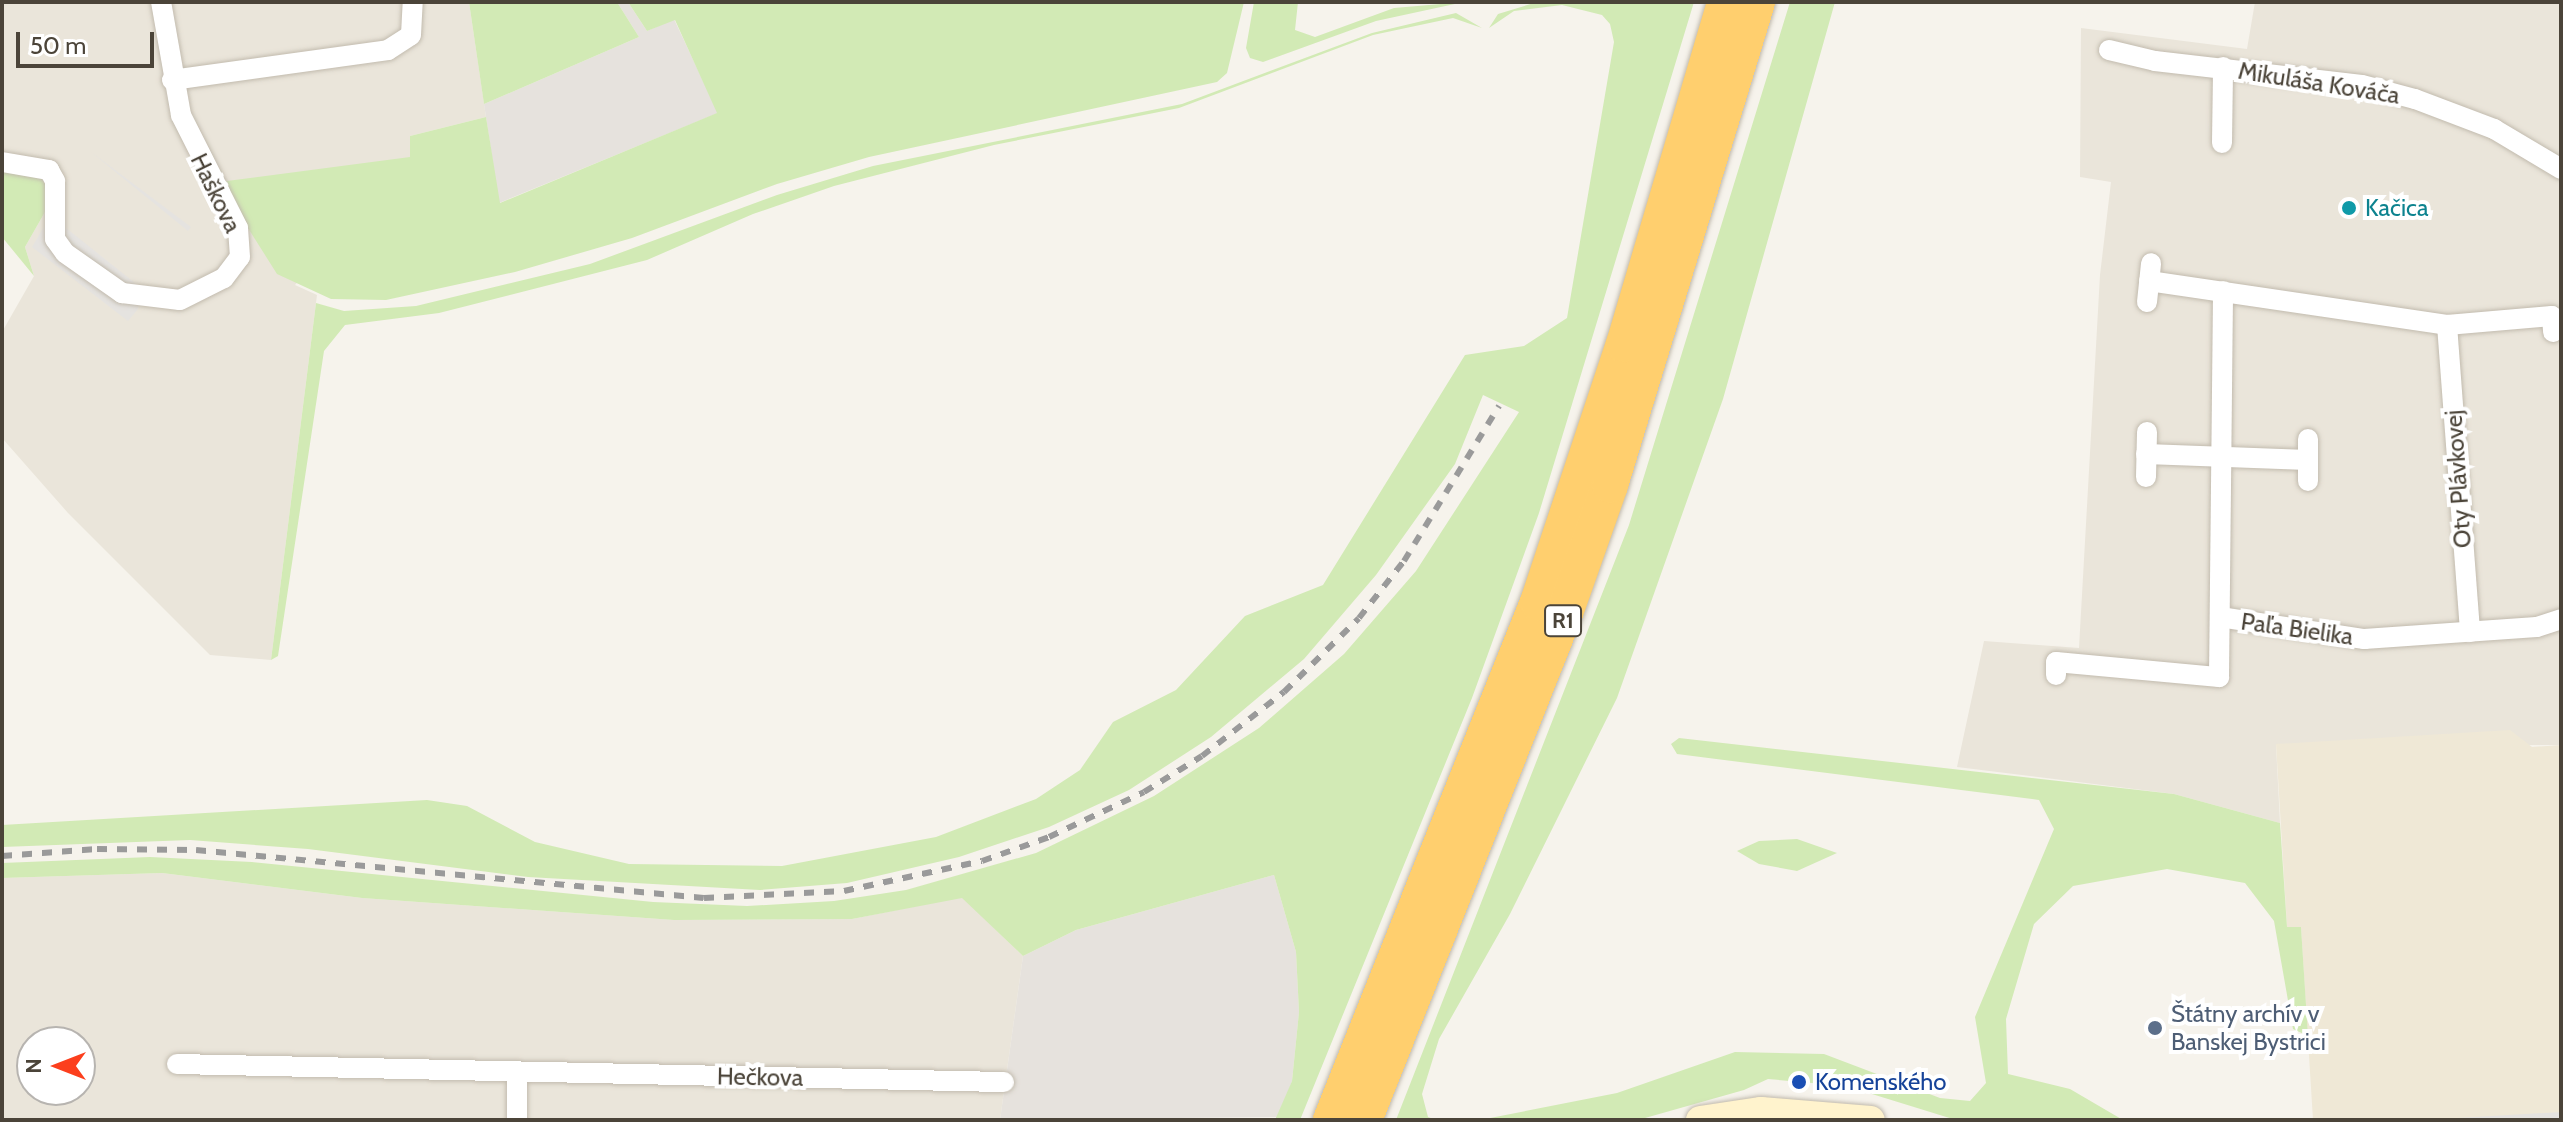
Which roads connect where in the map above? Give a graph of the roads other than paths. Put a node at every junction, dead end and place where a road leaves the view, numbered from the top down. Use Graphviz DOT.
graph roads {
  1 [pos="161,2"];
  2 [pos="413,2"];
  3 [pos="1725,2"];
  4 [pos="1757,2"];
  5 [pos="2109,50"];
  6 [pos="2223,67"];
  7 [pos="172,80"];
  8 [pos="2222,143"];
  9 [pos="2,162"];
  10 [pos="2561,169"];
  11 [pos="2149,282"];
  12 [pos="2223,291"];
  13 [pos="2447,325"];
  14 [pos="2553,332"];
  15 [pos="2147,432"];
  16 [pos="2308,439"];
  17 [pos="2146,454"];
  18 [pos="2222,457"];
  19 [pos="2146,477"];
  20 [pos="2220,617"];
  21 [pos="2561,619"];
  22 [pos="2470,632"];
  23 [pos="2056,675"];
  24 [pos="177,1064"];
  25 [pos="517,1071"];
  26 [pos="1004,1082"];
  27 [pos="517,1120"];
  28 [pos="1331,1120"];
  29 [pos="1364,1120"];
  30 [pos="1700,1120"];
  31 [pos="1871,1120"];
  1 -- 7 [label="street, Haškova"];
  2 -- 7 [label="street"];
  3 -- 28 [label="highway, R1"];
  4 -- 29 [label="highway, R1"];
  5 -- 6 [label="street, Mikuláša Kováča"];
  6 -- 8 [label="street"];
  6 -- 10 [label="street, Mikuláša Kováča"];
  7 -- 9 [label="street, Haškova"];
  11 -- 12 [label="street"];
  12 -- 13 [label="street"];
  12 -- 18 [label="street"];
  13 -- 14 [label="street"];
  13 -- 22 [label="street, Oty Plávkovej"];
  15 -- 17 [label="street"];
  16 -- 18 [label="street"];
  17 -- 18 [label="street"];
  17 -- 19 [label="street"];
  18 -- 20 [label="street"];
  20 -- 22 [label="street, Paľa Bielika"];
  20 -- 23 [label="street, Paľa Bielika"];
  21 -- 22 [label="street, Paľa Bielika"];
  24 -- 25 [label="street, Hečkova"];
  25 -- 26 [label="street, Hečkova"];
  25 -- 27 [label="street"];
  30 -- 31 [label="street"];
}
